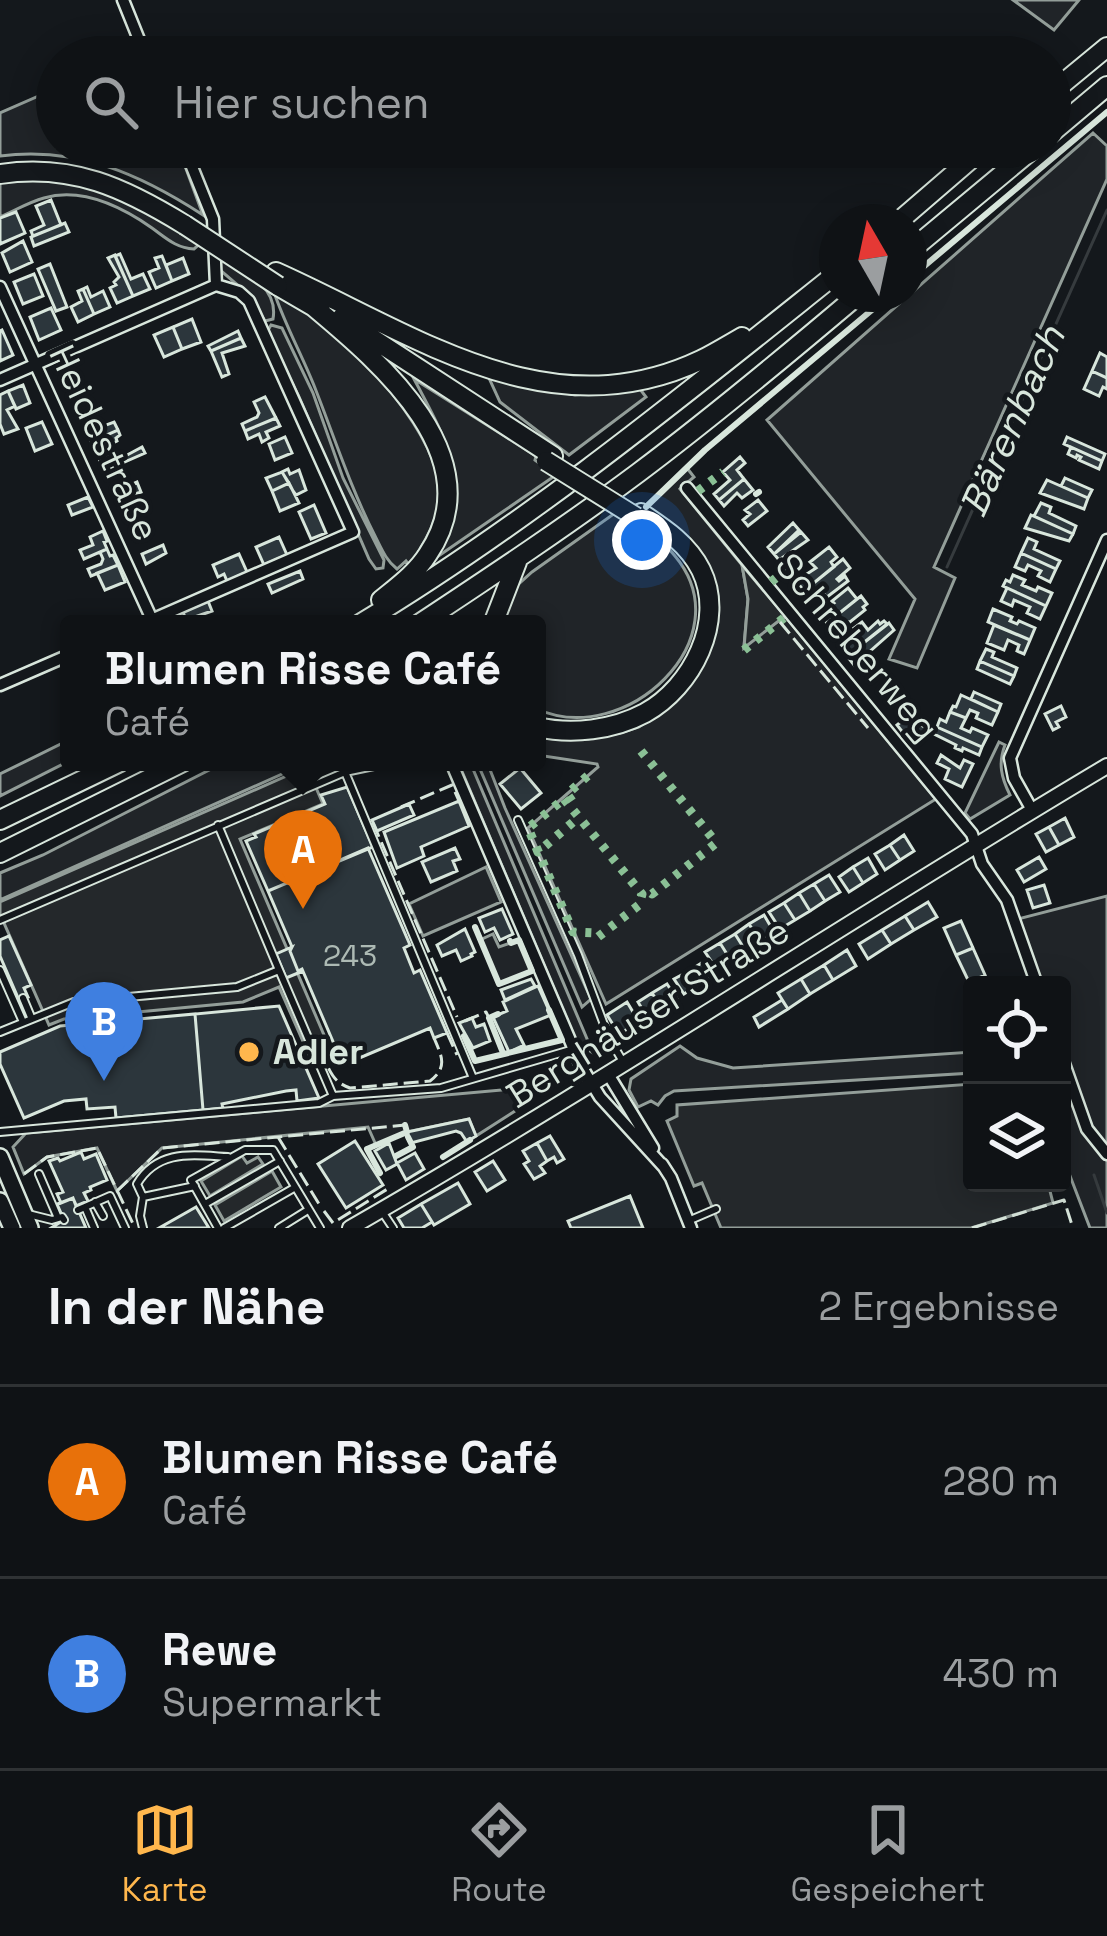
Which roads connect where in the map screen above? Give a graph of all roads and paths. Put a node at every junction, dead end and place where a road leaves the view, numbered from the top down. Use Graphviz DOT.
graph roads {
  1 [pos="123,0"];
  2 [pos="138,36"];
  3 [pos="1107,47"];
  4 [pos="1071,77"];
  5 [pos="1107,86"];
  6 [pos="1071,116"];
  7 [pos="36,162"];
  8 [pos="0,163"];
  9 [pos="90,168"];
  10 [pos="192,168"];
  11 [pos="961,168"];
  12 [pos="1010,168"];
  13 [pos="0,174"];
  14 [pos="919,204"];
  15 [pos="185,219"];
  16 [pos="927,237"];
  17 [pos="277,279"];
  18 [pos="216,285"];
  19 [pos="0,287"];
  20 [pos="819,288"];
  21 [pos="314,307"];
  22 [pos="790,311"];
  23 [pos="838,312"];
  24 [pos="35,365"];
  25 [pos="0,380"];
  26 [pos="550,458"];
  27 [pos="687,488"];
  28 [pos="639,515"];
  29 [pos="1107,540"];
  30 [pos="519,559"];
  31 [pos="145,615"];
  32 [pos="167,615"];
  33 [pos="366,615"];
  34 [pos="371,615"];
  35 [pos="433,615"];
  36 [pos="497,615"];
  37 [pos="60,659"];
  38 [pos="0,685"];
  39 [pos="546,717"];
  40 [pos="546,729"];
  41 [pos="1107,766"];
  42 [pos="101,771"];
  43 [pos="167,771"];
  44 [pos="350,771"];
  45 [pos="455,771"];
  46 [pos="345,772"];
  47 [pos="1032,810"];
  48 [pos="0,820"];
  49 [pos="518,820"];
  50 [pos="218,825"];
  51 [pos="974,846"];
  52 [pos="0,853"];
  53 [pos="0,920"];
  54 [pos="0,970"];
  55 [pos="280,970"];
  56 [pos="1034,976"];
  57 [pos="23,998"];
  58 [pos="27,1020"];
  59 [pos="0,1032"];
  60 [pos="574,1049"];
  61 [pos="624,1064"];
  62 [pos="608,1074"];
  63 [pos="473,1078"];
  64 [pos="592,1084"];
  65 [pos="1071,1084"];
  66 [pos="333,1096"];
  67 [pos="0,1132"];
  68 [pos="1107,1154"];
  69 [pos="0,1157"];
  70 [pos="232,1157"];
  71 [pos="280,1161"];
  72 [pos="663,1166"];
  73 [pos="39,1174"];
  74 [pos="195,1186"];
  75 [pos="295,1187"];
  76 [pos="143,1197"];
  77 [pos="0,1202"];
  78 [pos="95,1202"];
  79 [pos="205,1204"];
  80 [pos="716,1209"];
  81 [pos="308,1210"];
  82 [pos="381,1210"];
  83 [pos="103,1216"];
  84 [pos="27,1220"];
  85 [pos="690,1224"];
  86 [pos="12,1228"];
  87 [pos="94,1228"];
  88 [pos="125,1228"];
  89 [pos="143,1228"];
  90 [pos="221,1228"];
  91 [pos="279,1228"];
  92 [pos="320,1228"];
  93 [pos="350,1228"];
  94 [pos="392,1228"];
  1 -- 2 [label="street"];
  3 -- 4 [label="highway"];
  5 -- 6 [label="highway"];
  7 -- 8 [label="highway"];
  9 -- 15 [label="highway"];
  10 -- 18 [label="street"];
  11 -- 14 [label="highway"];
  12 -- 16 [label="highway"];
  13 -- 15 [label="highway"];
  15 -- 17 [label="highway"];
  17 -- 21 [label="highway"];
  17 -- 22 [label="highway"];
  17 -- 26 [label="highway"];
  18 -- 24 [label="street"];
  18 -- 32 [label="street"];
  19 -- 24 [label="street, Heidestraße"];
  20 -- 22 [label="highway"];
  21 -- 26 [label="highway"];
  21 -- 33 [label="highway"];
  22 -- 34 [label="highway"];
  23 -- 30 [label="highway"];
  24 -- 25 [label="street"];
  24 -- 31 [label="street, Heidestraße"];
  26 -- 28 [label="highway, bridge"];
  27 -- 51 [label="street, Schreberweg"];
  28 -- 39 [label="highway"];
  28 -- 40 [label="highway"];
  29 -- 47 [label="street"];
  30 -- 35 [label="highway"];
  30 -- 36 [label="highway"];
  37 -- 38 [label="street"];
  41 -- 47 [label="street, Berghäuser Straße"];
  42 -- 48 [label="highway"];
  43 -- 52 [label="highway"];
  44 -- 46 [label="lane"];
  45 -- 60 [label="street"];
  46 -- 50 [label="lane"];
  46 -- 63 [label="lane"];
  47 -- 51 [label="street, Berghäuser Straße"];
  49 -- 61 [label="lane"];
  50 -- 53 [label="lane"];
  50 -- 55 [label="lane"];
  51 -- 56 [label="street, Schreberweg"];
  51 -- 61 [label="street, Berghäuser Straße"];
  54 -- 58 [label="lane"];
  55 -- 58 [label="lane"];
  55 -- 66 [label="lane"];
  57 -- 58 [label="lane"];
  58 -- 59 [label="lane"];
  60 -- 63 [label="lane"];
  60 -- 64 [label="street"];
  61 -- 62 [label="street, Berghäuser Straße"];
  62 -- 64 [label="street, Berghäuser Straße"];
  62 -- 72 [label="street"];
  63 -- 66 [label="lane"];
  64 -- 72 [label="street"];
  64 -- 82 [label="street, Berghäuser Straße"];
  65 -- 68 [label="street"];
  66 -- 67 [label="lane"];
  69 -- 84 [label="main road"];
  70 -- 71 [label="lane"];
  70 -- 74 [label="lane"];
  70 -- 76 [label="lane"];
  71 -- 75 [label="lane"];
  71 -- 79 [label="lane"];
  72 -- 85 [label="street"];
  73 -- 84 [label="lane"];
  74 -- 76 [label="lane"];
  74 -- 79 [label="lane"];
  75 -- 81 [label="lane"];
  75 -- 90 [label="lane"];
  76 -- 89 [label="lane"];
  77 -- 86 [label="main road"];
  78 -- 83 [label="lane"];
  78 -- 87 [label="lane"];
  78 -- 88 [label="lane"];
  79 -- 90 [label="lane"];
  80 -- 85 [label="lane"];
  81 -- 91 [label="lane"];
  81 -- 92 [label="lane"];
  82 -- 93 [label="street, Berghäuser Straße"];
  82 -- 94 [label="lane"];
}
